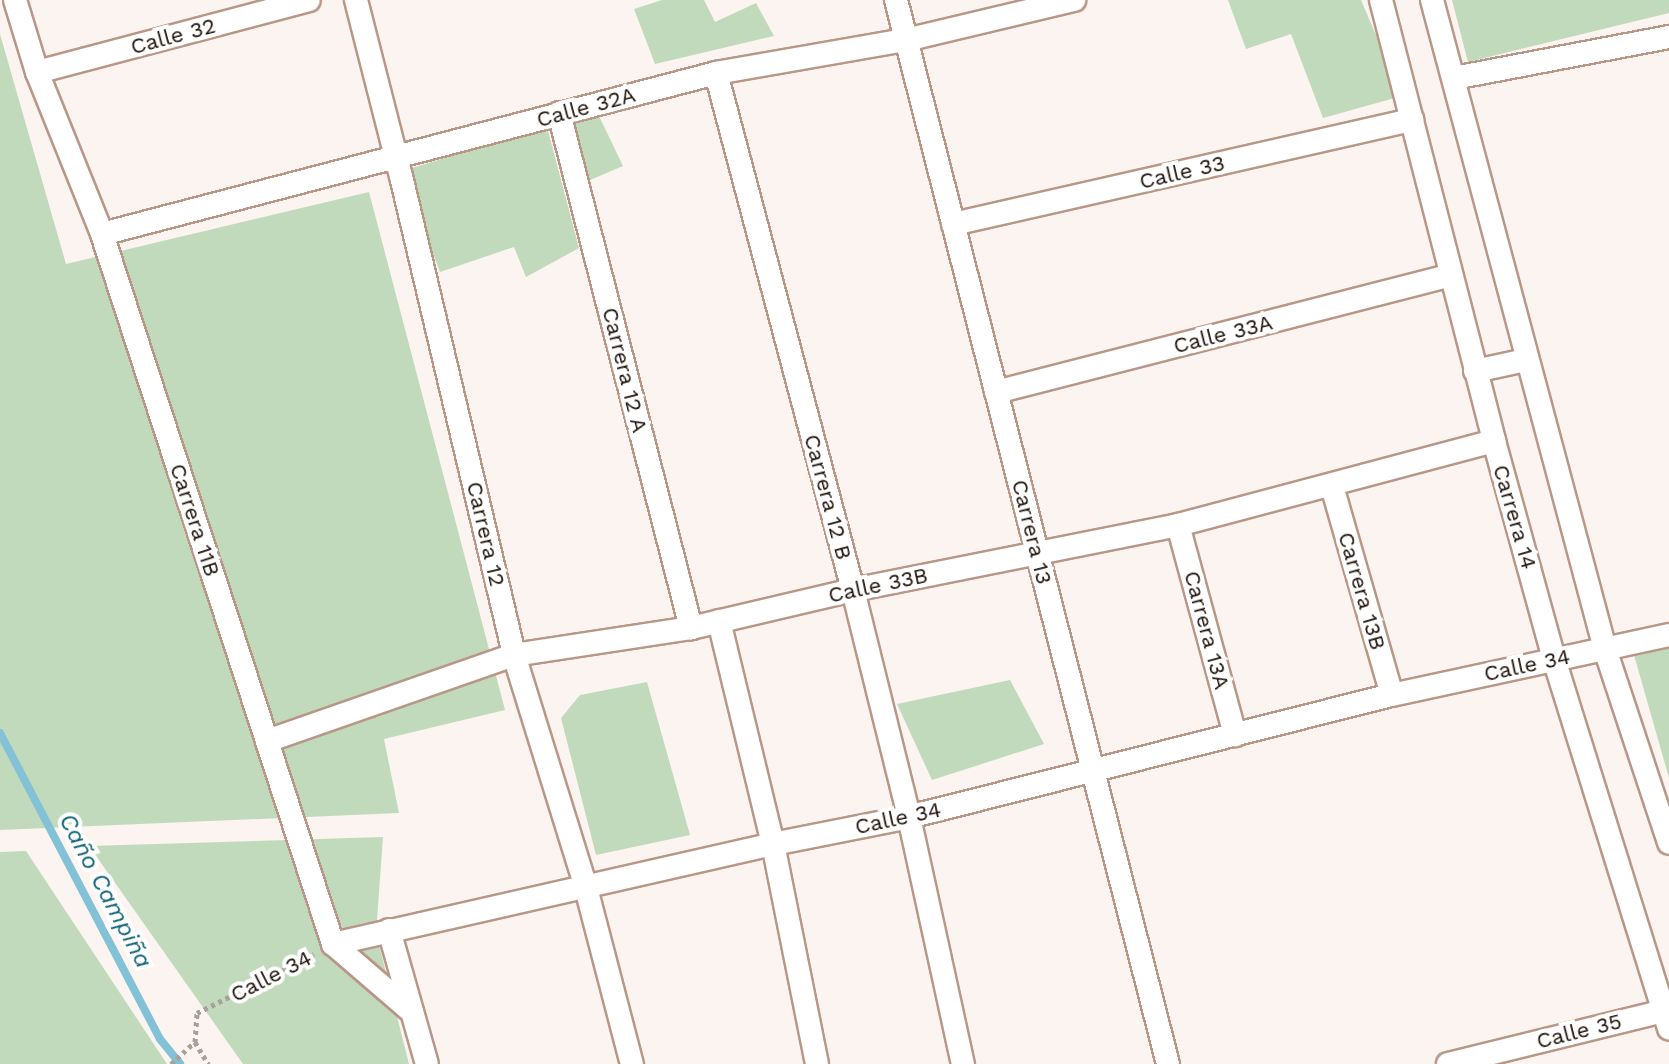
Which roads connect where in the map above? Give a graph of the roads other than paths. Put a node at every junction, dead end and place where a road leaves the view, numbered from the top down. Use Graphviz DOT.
graph roads {
  1 [pos="15,0"];
  2 [pos="309,0"];
  3 [pos="356,0"];
  4 [pos="896,0"];
  5 [pos="1074,0"];
  6 [pos="1381,0"];
  7 [pos="1432,0"];
  8 [pos="1669,37"];
  9 [pos="906,40"];
  10 [pos="37,72"];
  11 [pos="716,73"];
  12 [pos="1454,78"];
  13 [pos="559,113"];
  14 [pos="1412,120"];
  15 [pos="397,159"];
  16 [pos="953,224"];
  17 [pos="102,234"];
  18 [pos="1451,275"];
  19 [pos="1526,360"];
  20 [pos="1475,371"];
  21 [pos="996,392"];
  22 [pos="1494,441"];
  23 [pos="1332,486"];
  24 [pos="1178,525"];
  25 [pos="1038,552"];
  26 [pos="853,590"];
  27 [pos="719,621"];
  28 [pos="691,628"];
  29 [pos="1669,635"];
  30 [pos="1605,649"];
  31 [pos="514,655"];
  32 [pos="1554,659"];
  33 [pos="1392,695"];
  34 [pos="1235,735"];
  35 [pos="267,741"];
  36 [pos="1093,770"];
  37 [pos="909,817"];
  38 [pos="1669,843"];
  39 [pos="773,844"];
  40 [pos="586,888"];
  41 [pos="389,930"];
  42 [pos="333,944"];
  43 [pos="412,1012"];
  44 [pos="1666,1019"];
  45 [pos="427,1064"];
  46 [pos="632,1064"];
  47 [pos="817,1064"];
  48 [pos="963,1064"];
  49 [pos="1168,1064"];
  50 [pos="1448,1064"];
  1 -- 10 [label="street, Carrera 11B"];
  2 -- 10 [label="street, Calle 32"];
  3 -- 15 [label="street, Carrera 12"];
  4 -- 9 [label="street, Carrera 13"];
  5 -- 9 [label="street, Calle 32A"];
  6 -- 14 [label="street, Carrera 14"];
  7 -- 12 [label="street"];
  8 -- 12 [label="street"];
  9 -- 11 [label="street, Calle 32A"];
  9 -- 16 [label="street, Carrera 13"];
  10 -- 17 [label="street, Carrera 11B"];
  11 -- 13 [label="street, Calle 32A"];
  11 -- 26 [label="street, Carrera 12 B"];
  12 -- 19 [label="street"];
  13 -- 15 [label="street, Calle 32A"];
  13 -- 28 [label="street, Carrera 12 A"];
  14 -- 16 [label="street, Calle 33"];
  14 -- 18 [label="street, Carrera 14"];
  15 -- 17 [label="street, Calle 32A"];
  15 -- 31 [label="street, Carrera 12"];
  16 -- 21 [label="street, Carrera 13"];
  17 -- 35 [label="street, Carrera 11B"];
  18 -- 20 [label="street, Carrera 14"];
  18 -- 21 [label="street, Calle 33A"];
  19 -- 20 [label="street"];
  19 -- 30 [label="street"];
  20 -- 22 [label="street, Carrera 14"];
  21 -- 25 [label="street, Carrera 13"];
  22 -- 23 [label="street, Calle 33B"];
  22 -- 32 [label="street, Carrera 14"];
  23 -- 24 [label="street, Calle 33B"];
  23 -- 33 [label="street, Carrera 13B"];
  24 -- 25 [label="street, Calle 33B"];
  24 -- 34 [label="street, Carrera 13A"];
  25 -- 26 [label="street, Calle 33B"];
  25 -- 36 [label="street, Carrera 13"];
  26 -- 27 [label="street, Calle 33B"];
  26 -- 37 [label="street, Carrera 12 B"];
  27 -- 28 [label="street, Calle 33B"];
  27 -- 39 [label="street"];
  28 -- 31 [label="street, Calle 33B"];
  29 -- 30 [label="street, Calle 34"];
  30 -- 32 [label="street, Calle 34"];
  30 -- 38 [label="street"];
  31 -- 35 [label="street, Calle 33B"];
  31 -- 40 [label="street, Carrera 12"];
  32 -- 33 [label="street, Calle 34"];
  32 -- 44 [label="street, Carrera 14"];
  33 -- 34 [label="street, Calle 34"];
  34 -- 36 [label="street, Calle 34"];
  35 -- 42 [label="street, Carrera 11B"];
  36 -- 37 [label="street, Calle 34"];
  36 -- 49 [label="street, Carrera 13"];
  37 -- 39 [label="street, Calle 34"];
  37 -- 48 [label="street, Carrera 12 B"];
  39 -- 40 [label="street, Calle 34"];
  39 -- 47 [label="street"];
  40 -- 41 [label="street, Calle 34"];
  40 -- 46 [label="street, Carrera 12"];
  41 -- 42 [label="street, Calle 34"];
  41 -- 43 [label="street"];
  42 -- 43 [label="street"];
  43 -- 45 [label="street"];
  44 -- 50 [label="street, Calle 35"];
}
